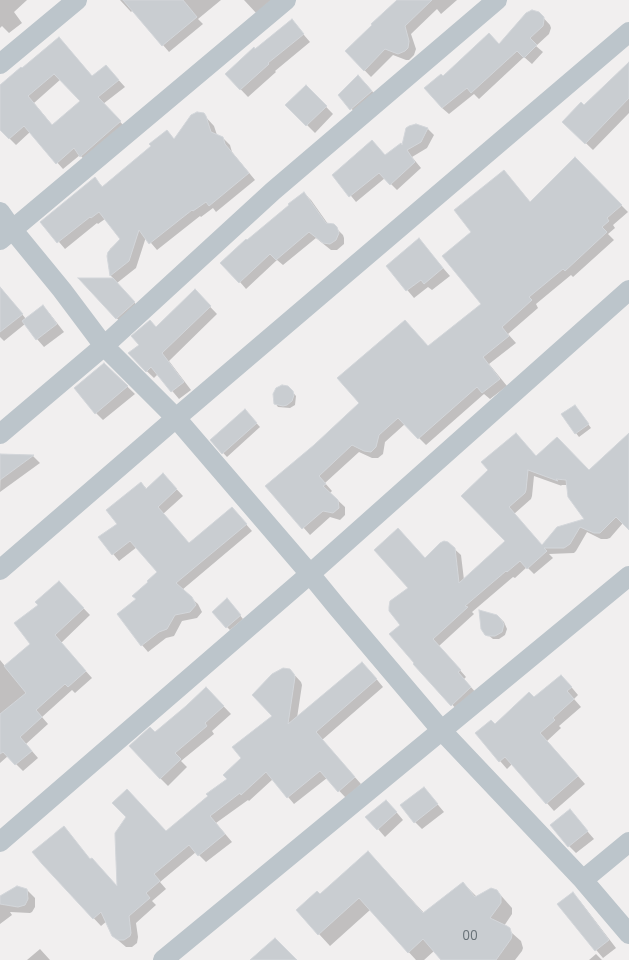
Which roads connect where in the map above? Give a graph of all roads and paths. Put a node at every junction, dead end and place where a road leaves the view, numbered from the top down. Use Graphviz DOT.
graph roads {
  1 [pos="77,0"];
  2 [pos="286,0"];
  3 [pos="497,0"];
  4 [pos="629,32"];
  5 [pos="0,64"];
  6 [pos="0,212"];
  7 [pos="6,234"];
  8 [pos="629,290"];
  9 [pos="104,346"];
  10 [pos="176,418"];
  11 [pos="0,434"];
  12 [pos="0,570"];
  13 [pos="310,574"];
  14 [pos="629,576"];
  15 [pos="442,731"];
  16 [pos="0,842"];
  17 [pos="629,842"];
  18 [pos="584,880"];
  19 [pos="629,934"];
  20 [pos="163,960"];
  1 -- 5 [label="street"];
  2 -- 7 [label="street"];
  3 -- 9 [label="street"];
  4 -- 10 [label="street"];
  6 -- 7 [label="street"];
  7 -- 9 [label="street"];
  8 -- 13 [label="street"];
  9 -- 10 [label="street"];
  9 -- 11 [label="street"];
  10 -- 12 [label="street"];
  10 -- 13 [label="street"];
  13 -- 15 [label="street"];
  13 -- 16 [label="street"];
  14 -- 15 [label="street"];
  15 -- 18 [label="street"];
  15 -- 20 [label="street"];
  17 -- 18 [label="street"];
  18 -- 19 [label="street"];
}
